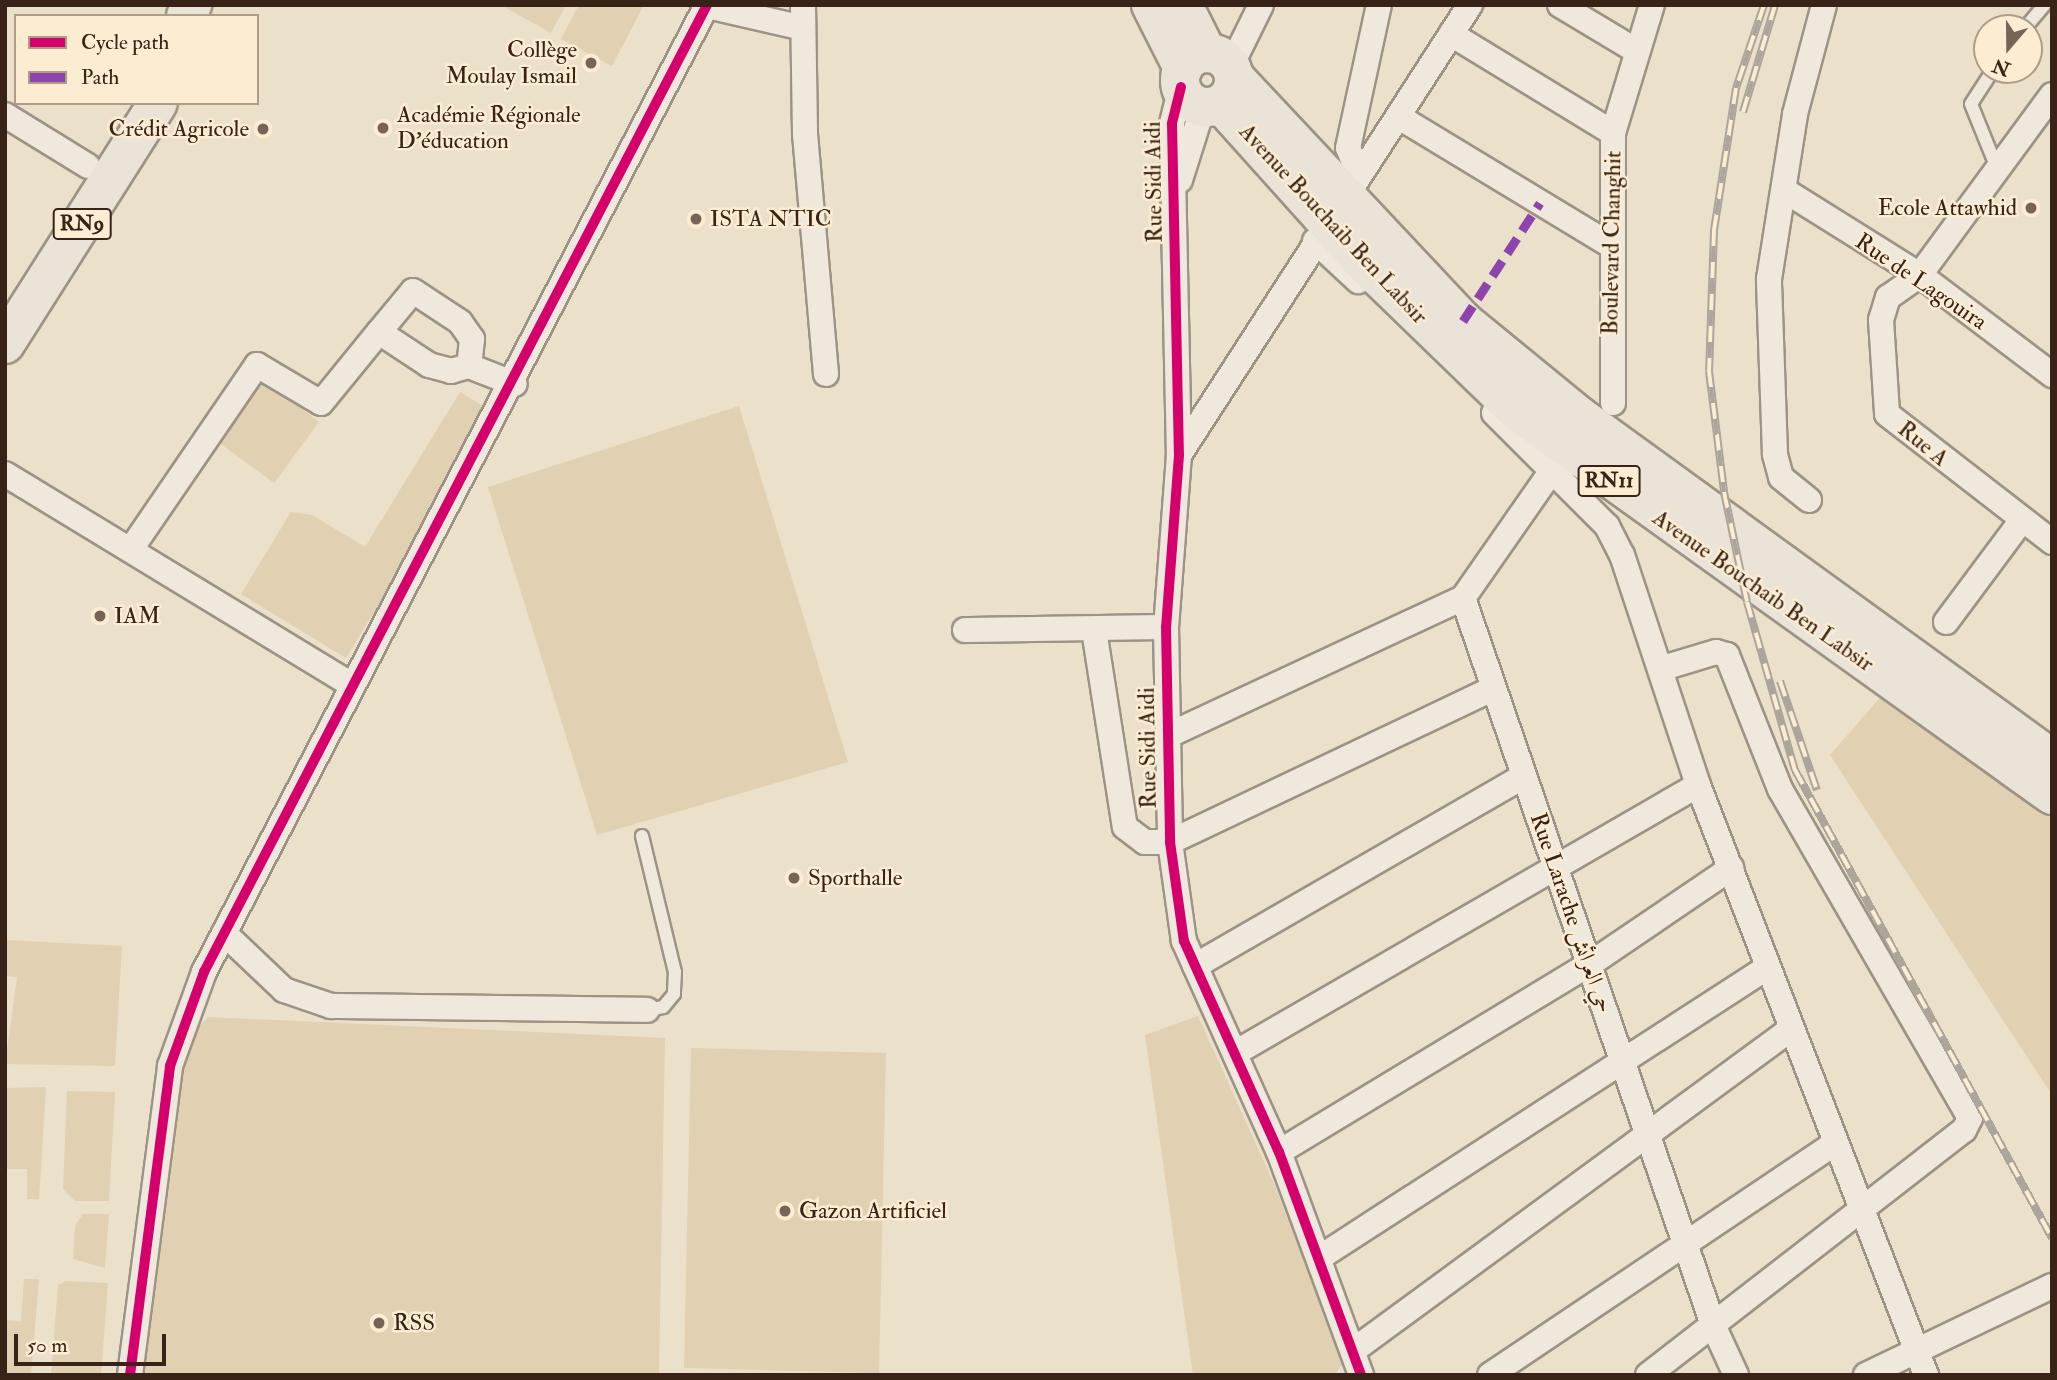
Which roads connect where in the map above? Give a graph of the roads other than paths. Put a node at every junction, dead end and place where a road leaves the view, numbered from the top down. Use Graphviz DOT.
graph roads {
  1 [pos="1151,5"];
  2 [pos="1183,5"];
  3 [pos="1261,5"];
  4 [pos="1379,5"];
  5 [pos="1469,5"];
  6 [pos="1560,5"];
  7 [pos="1652,5"];
  8 [pos="1825,5"];
  9 [pos="707,6"];
  10 [pos="803,17"];
  11 [pos="1451,34"];
  12 [pos="1635,50"];
  13 [pos="1209,81"];
  14 [pos="1984,84"];
  15 [pos="2052,94"];
  16 [pos="128,105"];
  17 [pos="157,105"];
  18 [pos="5,115"];
  19 [pos="1399,117"];
  20 [pos="1613,133"];
  21 [pos="88,166"];
  22 [pos="1997,168"];
  23 [pos="1787,192"];
  24 [pos="1336,209"];
  25 [pos="1609,244"];
  26 [pos="1920,275"];
  27 [pos="5,299"];
  28 [pos="379,332"];
  29 [pos="5,344"];
  30 [pos="469,366"];
  31 [pos="826,374"];
  32 [pos="2052,375"];
  33 [pos="515,384"];
  34 [pos="1613,403"];
  35 [pos="1179,455"];
  36 [pos="1553,469"];
  37 [pos="5,474"];
  38 [pos="1809,500"];
  39 [pos="2022,520"];
  40 [pos="2052,542"];
  41 [pos="131,549"];
  42 [pos="1462,598"];
  43 [pos="1946,622"];
  44 [pos="1166,627"];
  45 [pos="965,630"];
  46 [pos="1094,630"];
  47 [pos="1663,668"];
  48 [pos="351,684"];
  49 [pos="1490,690"];
  50 [pos="1169,734"];
  51 [pos="2052,759"];
  52 [pos="1523,777"];
  53 [pos="1698,785"];
  54 [pos="2052,795"];
  55 [pos="642,836"];
  56 [pos="1170,842"];
  57 [pos="1556,866"];
  58 [pos="1731,868"];
  59 [pos="224,933"];
  60 [pos="1590,964"];
  61 [pos="1195,966"];
  62 [pos="1768,967"];
  63 [pos="647,1010"];
  64 [pos="1791,1029"];
  65 [pos="1235,1053"];
  66 [pos="1622,1059"];
  67 [pos="1649,1136"];
  68 [pos="1834,1144"];
  69 [pos="1279,1152"];
  70 [pos="1857,1209"];
  71 [pos="1685,1243"];
  72 [pos="1319,1258"];
  73 [pos="2052,1286"];
  74 [pos="1713,1325"];
  75 [pos="1354,1350"];
  76 [pos="1915,1351"];
  77 [pos="130,1375"];
  78 [pos="1361,1375"];
  79 [pos="1490,1375"];
  80 [pos="1648,1375"];
  81 [pos="1736,1375"];
  82 [pos="1866,1375"];
  83 [pos="1926,1375"];
  1 -- 13 [label="main road, Avenue Bouchaib Ben Labsir / RN11"];
  2 -- 13 [label="main road, Avenue Bouchaib Ben Labsir / RN11"];
  3 -- 13 [label="street, Rue Sidi Aidi"];
  4 -- 24 [label="street"];
  5 -- 11 [label="street"];
  6 -- 12 [label="street"];
  7 -- 12 [label="street, Boulevard Changhit"];
  8 -- 23 [label="street"];
  9 -- 10 [label="street"];
  9 -- 33 [label="street"];
  10 -- 31 [label="street"];
  11 -- 19 [label="street"];
  11 -- 20 [label="street"];
  12 -- 20 [label="street, Boulevard Changhit"];
  13 -- 24 [label="main road, Avenue Bouchaib Ben Labsir / RN11"];
  13 -- 35 [label="street, Rue Sidi Aidi"];
  14 -- 22 [label="lane"];
  15 -- 22 [label="street"];
  16 -- 21 [label="main road, RN9"];
  17 -- 29 [label="main road, RN9"];
  18 -- 21 [label="street"];
  19 -- 24 [label="street"];
  19 -- 25 [label="street"];
  20 -- 25 [label="street, Boulevard Changhit"];
  21 -- 27 [label="main road, RN9"];
  22 -- 26 [label="street"];
  23 -- 26 [label="street, Rue de Lagouira"];
  23 -- 38 [label="street"];
  24 -- 35 [label="street"];
  24 -- 36 [label="street"];
  24 -- 51 [label="main road, Avenue Bouchaib Ben Labsir / RN11"];
  24 -- 54 [label="main road, Avenue Bouchaib Ben Labsir / RN11"];
  25 -- 34 [label="street, Boulevard Changhit"];
  26 -- 32 [label="street, Rue de Lagouira"];
  26 -- 39 [label="street, Rue A"];
  28 -- 30 [label="street"];
  28 -- 30 [label="street"];
  28 -- 41 [label="street"];
  30 -- 33 [label="street"];
  33 -- 48 [label="street"];
  35 -- 44 [label="street, Rue Sidi Aidi"];
  36 -- 42 [label="street"];
  36 -- 47 [label="street"];
  37 -- 41 [label="street"];
  39 -- 40 [label="street, Rue A"];
  39 -- 43 [label="street"];
  41 -- 48 [label="street"];
  42 -- 49 [label="street, Rue Larache حي العرائش"];
  42 -- 50 [label="street"];
  44 -- 46 [label="street"];
  44 -- 50 [label="street, Rue Sidi Aidi"];
  45 -- 46 [label="street"];
  46 -- 56 [label="street"];
  47 -- 53 [label="street"];
  47 -- 70 [label="street"];
  48 -- 59 [label="street"];
  49 -- 52 [label="street, Rue Larache حي العرائش"];
  49 -- 56 [label="street"];
  50 -- 56 [label="street, Rue Sidi Aidi"];
  52 -- 57 [label="street, Rue Larache حي العرائش"];
  52 -- 61 [label="street"];
  53 -- 57 [label="street"];
  53 -- 58 [label="street"];
  55 -- 63 [label="lane"];
  56 -- 61 [label="street, Rue Sidi Aidi"];
  57 -- 60 [label="street, Rue Larache حي العرائش"];
  57 -- 65 [label="street"];
  58 -- 60 [label="street"];
  58 -- 62 [label="street"];
  59 -- 63 [label="street"];
  59 -- 77 [label="street"];
  60 -- 66 [label="street, Rue Larache حي العرائش"];
  60 -- 69 [label="street"];
  61 -- 65 [label="street, Rue Sidi Aidi"];
  62 -- 64 [label="street"];
  62 -- 66 [label="street"];
  64 -- 67 [label="street"];
  64 -- 68 [label="street"];
  65 -- 69 [label="street, Rue Sidi Aidi"];
  66 -- 67 [label="street, Rue Larache حي العرائش"];
  66 -- 72 [label="street"];
  67 -- 71 [label="street, Rue Larache حي العرائش"];
  67 -- 75 [label="street"];
  68 -- 70 [label="street"];
  68 -- 71 [label="street"];
  69 -- 72 [label="street, Rue Sidi Aidi"];
  70 -- 74 [label="street"];
  70 -- 76 [label="street"];
  71 -- 74 [label="street, Rue Larache حي العرائش"];
  71 -- 79 [label="street"];
  72 -- 75 [label="street, Rue Sidi Aidi"];
  73 -- 76 [label="street"];
  74 -- 80 [label="street"];
  74 -- 81 [label="street, Rue Larache حي العرائش"];
  75 -- 78 [label="street, Rue Sidi Aidi"];
  76 -- 82 [label="street"];
  76 -- 83 [label="street"];
}
